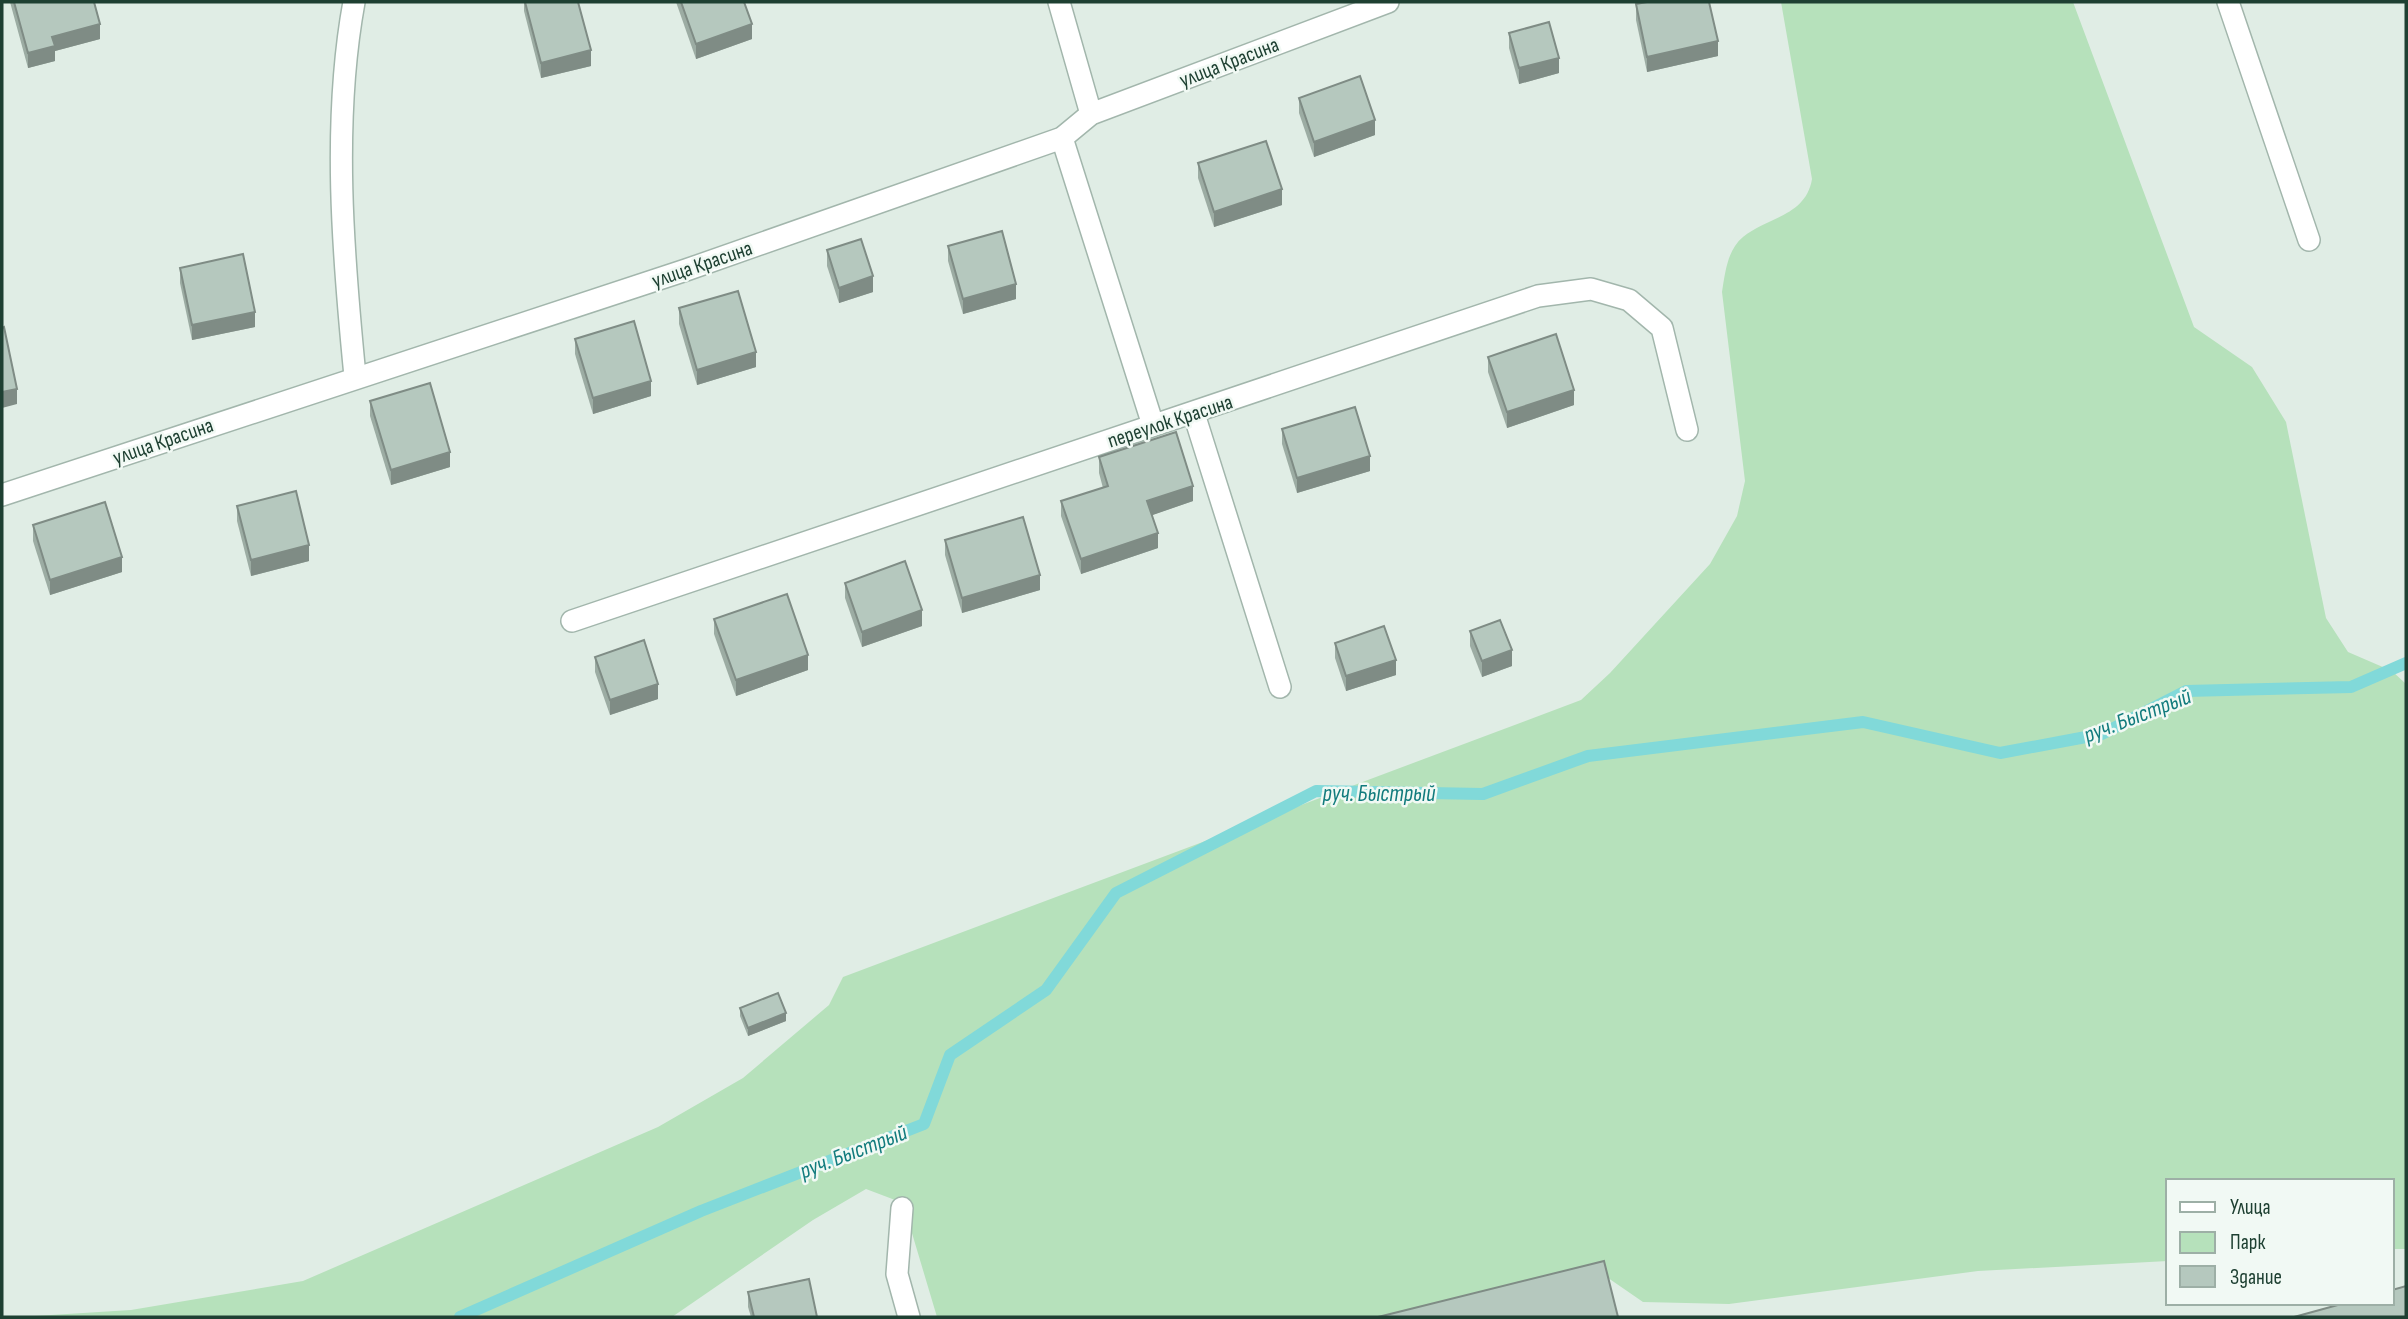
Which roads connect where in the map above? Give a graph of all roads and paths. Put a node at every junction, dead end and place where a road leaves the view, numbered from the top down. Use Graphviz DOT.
graph roads {
  1 [pos="354,2"];
  2 [pos="1059,2"];
  3 [pos="1388,2"];
  4 [pos="2228,2"];
  5 [pos="1091,114"];
  6 [pos="1062,138"];
  7 [pos="2309,240"];
  8 [pos="355,376"];
  9 [pos="1194,414"];
  10 [pos="1153,425"];
  11 [pos="1687,430"];
  12 [pos="2,495"];
  13 [pos="572,621"];
  14 [pos="1280,687"];
  15 [pos="902,1208"];
  16 [pos="909,1317"];
  1 -- 8 [label="street"];
  2 -- 5 [label="street"];
  3 -- 5 [label="street, улица Красина"];
  4 -- 7 [label="street"];
  5 -- 6 [label="street, улица Красина"];
  6 -- 8 [label="street, улица Красина"];
  6 -- 10 [label="street"];
  8 -- 12 [label="street, улица Красина"];
  9 -- 10 [label="street, переулок Красина"];
  9 -- 11 [label="street, переулок Красина"];
  9 -- 14 [label="street"];
  10 -- 13 [label="street, переулок Красина"];
  15 -- 16 [label="street"];
}
